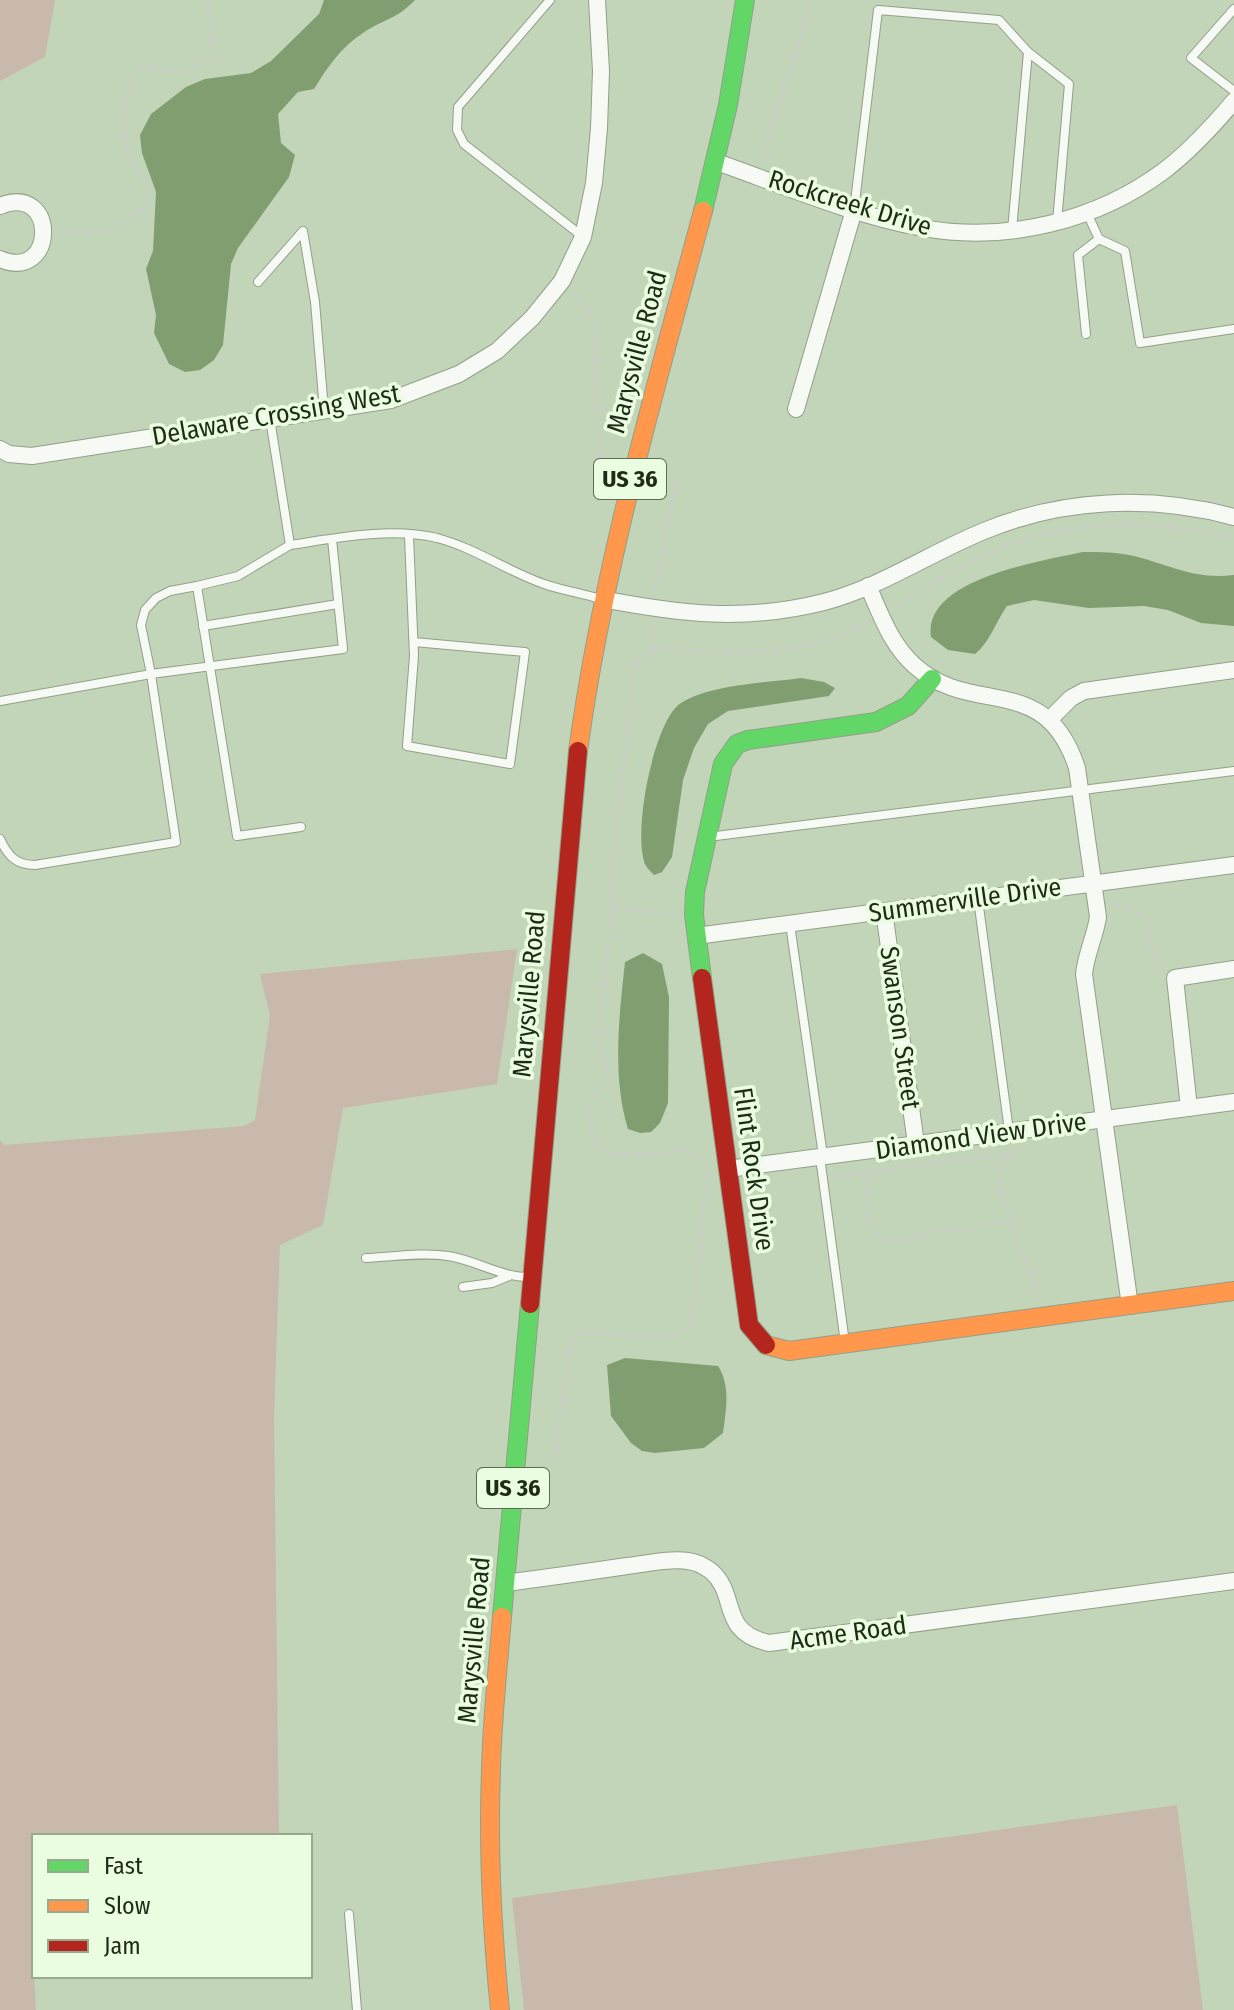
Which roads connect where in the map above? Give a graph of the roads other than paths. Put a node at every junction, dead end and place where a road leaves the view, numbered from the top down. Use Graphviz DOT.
graph roads {
  1 [pos="550,0"];
  2 [pos="597,0"];
  3 [pos="745,0"];
  4 [pos="1234,9"];
  5 [pos="1028,52"];
  6 [pos="1234,91"];
  7 [pos="1234,101"];
  8 [pos="714,161"];
  9 [pos="0,206"];
  10 [pos="854,210"];
  11 [pos="1087,213"];
  12 [pos="1057,223"];
  13 [pos="1012,230"];
  14 [pos="583,237"];
  15 [pos="1099,239"];
  16 [pos="0,259"];
  17 [pos="258,282"];
  18 [pos="1234,329"];
  19 [pos="1086,334"];
  20 [pos="796,409"];
  21 [pos="324,410"];
  22 [pos="270,419"];
  23 [pos="0,449"];
  24 [pos="1234,517"];
  25 [pos="409,536"];
  26 [pos="332,539"];
  27 [pos="290,545"];
  28 [pos="197,586"];
  29 [pos="868,586"];
  30 [pos="602,599"];
  31 [pos="338,604"];
  32 [pos="203,626"];
  33 [pos="414,642"];
  34 [pos="209,667"];
  35 [pos="1234,670"];
  36 [pos="151,674"];
  37 [pos="932,679"];
  38 [pos="0,701"];
  39 [pos="1049,720"];
  40 [pos="1234,771"];
  41 [pos="1080,789"];
  42 [pos="301,827"];
  43 [pos="707,837"];
  44 [pos="0,839"];
  45 [pos="1234,865"];
  46 [pos="1093,883"];
  47 [pos="978,899"];
  48 [pos="884,911"];
  49 [pos="790,924"];
  50 [pos="696,936"];
  51 [pos="1234,969"];
  52 [pos="1234,1102"];
  53 [pos="1189,1108"];
  54 [pos="1104,1120"];
  55 [pos="1015,1138"];
  56 [pos="916,1144"];
  57 [pos="822,1157"];
  58 [pos="728,1169"];
  59 [pos="366,1258"];
  60 [pos="509,1276"];
  61 [pos="531,1277"];
  62 [pos="463,1287"];
  63 [pos="1234,1291"];
  64 [pos="1130,1306"];
  65 [pos="845,1344"];
  66 [pos="1234,1581"];
  67 [pos="505,1583"];
  68 [pos="349,1914"];
  69 [pos="357,2010"];
  70 [pos="500,2010"];
  1 -- 14 [label="lane"];
  2 -- 14 [label="street, Delaware Crossing West"];
  3 -- 8 [label="main road, Marysville Road / US 36"];
  4 -- 6 [label="lane"];
  5 -- 10 [label="lane"];
  5 -- 12 [label="lane"];
  5 -- 13 [label="lane"];
  7 -- 11 [label="street, Rockcreek Drive"];
  8 -- 10 [label="street, Rockcreek Drive"];
  8 -- 30 [label="main road, Marysville Road / US 36"];
  9 -- 16 [label="street"];
  10 -- 13 [label="street, Rockcreek Drive"];
  10 -- 20 [label="street"];
  11 -- 12 [label="street, Rockcreek Drive"];
  11 -- 15 [label="lane"];
  12 -- 13 [label="street, Rockcreek Drive"];
  14 -- 21 [label="street, Delaware Crossing West"];
  15 -- 18 [label="lane"];
  15 -- 19 [label="lane"];
  17 -- 21 [label="lane"];
  21 -- 22 [label="street, Delaware Crossing West"];
  22 -- 23 [label="street, Delaware Crossing West"];
  22 -- 27 [label="lane"];
  24 -- 29 [label="street"];
  25 -- 26 [label="lane"];
  25 -- 30 [label="lane"];
  25 -- 33 [label="lane"];
  26 -- 27 [label="lane"];
  26 -- 31 [label="lane"];
  27 -- 28 [label="lane"];
  28 -- 32 [label="lane"];
  28 -- 36 [label="lane"];
  29 -- 30 [label="street"];
  29 -- 37 [label="street"];
  30 -- 61 [label="main road, Marysville Road / US 36"];
  31 -- 32 [label="lane"];
  31 -- 34 [label="lane"];
  32 -- 34 [label="lane"];
  33 -- 33 [label="lane"];
  34 -- 36 [label="lane"];
  34 -- 42 [label="lane"];
  35 -- 39 [label="street"];
  36 -- 38 [label="lane"];
  36 -- 44 [label="lane"];
  37 -- 39 [label="street"];
  37 -- 43 [label="main road, Flint Rock Drive"];
  39 -- 41 [label="street"];
  40 -- 41 [label="lane"];
  41 -- 43 [label="lane"];
  41 -- 46 [label="street"];
  43 -- 50 [label="main road, Flint Rock Drive"];
  45 -- 46 [label="street, Summerville Drive"];
  46 -- 47 [label="street, Summerville Drive"];
  46 -- 54 [label="street"];
  47 -- 48 [label="street, Summerville Drive"];
  47 -- 55 [label="lane"];
  48 -- 49 [label="street, Summerville Drive"];
  48 -- 56 [label="street, Swanson Street"];
  49 -- 50 [label="street, Summerville Drive"];
  49 -- 57 [label="lane"];
  50 -- 58 [label="main road, Flint Rock Drive"];
  51 -- 53 [label="street"];
  52 -- 53 [label="street, Diamond View Drive"];
  53 -- 54 [label="street, Diamond View Drive"];
  54 -- 55 [label="street, Diamond View Drive"];
  54 -- 64 [label="street"];
  55 -- 56 [label="street, Diamond View Drive"];
  56 -- 57 [label="street, Diamond View Drive"];
  57 -- 58 [label="street, Diamond View Drive"];
  57 -- 65 [label="lane"];
  58 -- 65 [label="main road, Flint Rock Drive"];
  59 -- 60 [label="lane"];
  60 -- 61 [label="lane"];
  60 -- 62 [label="lane"];
  61 -- 67 [label="main road, Marysville Road / US 36"];
  63 -- 64 [label="main road, Flint Rock Drive"];
  64 -- 65 [label="main road, Flint Rock Drive"];
  66 -- 67 [label="street, Acme Road"];
  67 -- 70 [label="main road, Marysville Road / US 36"];
  68 -- 69 [label="lane"];
}
